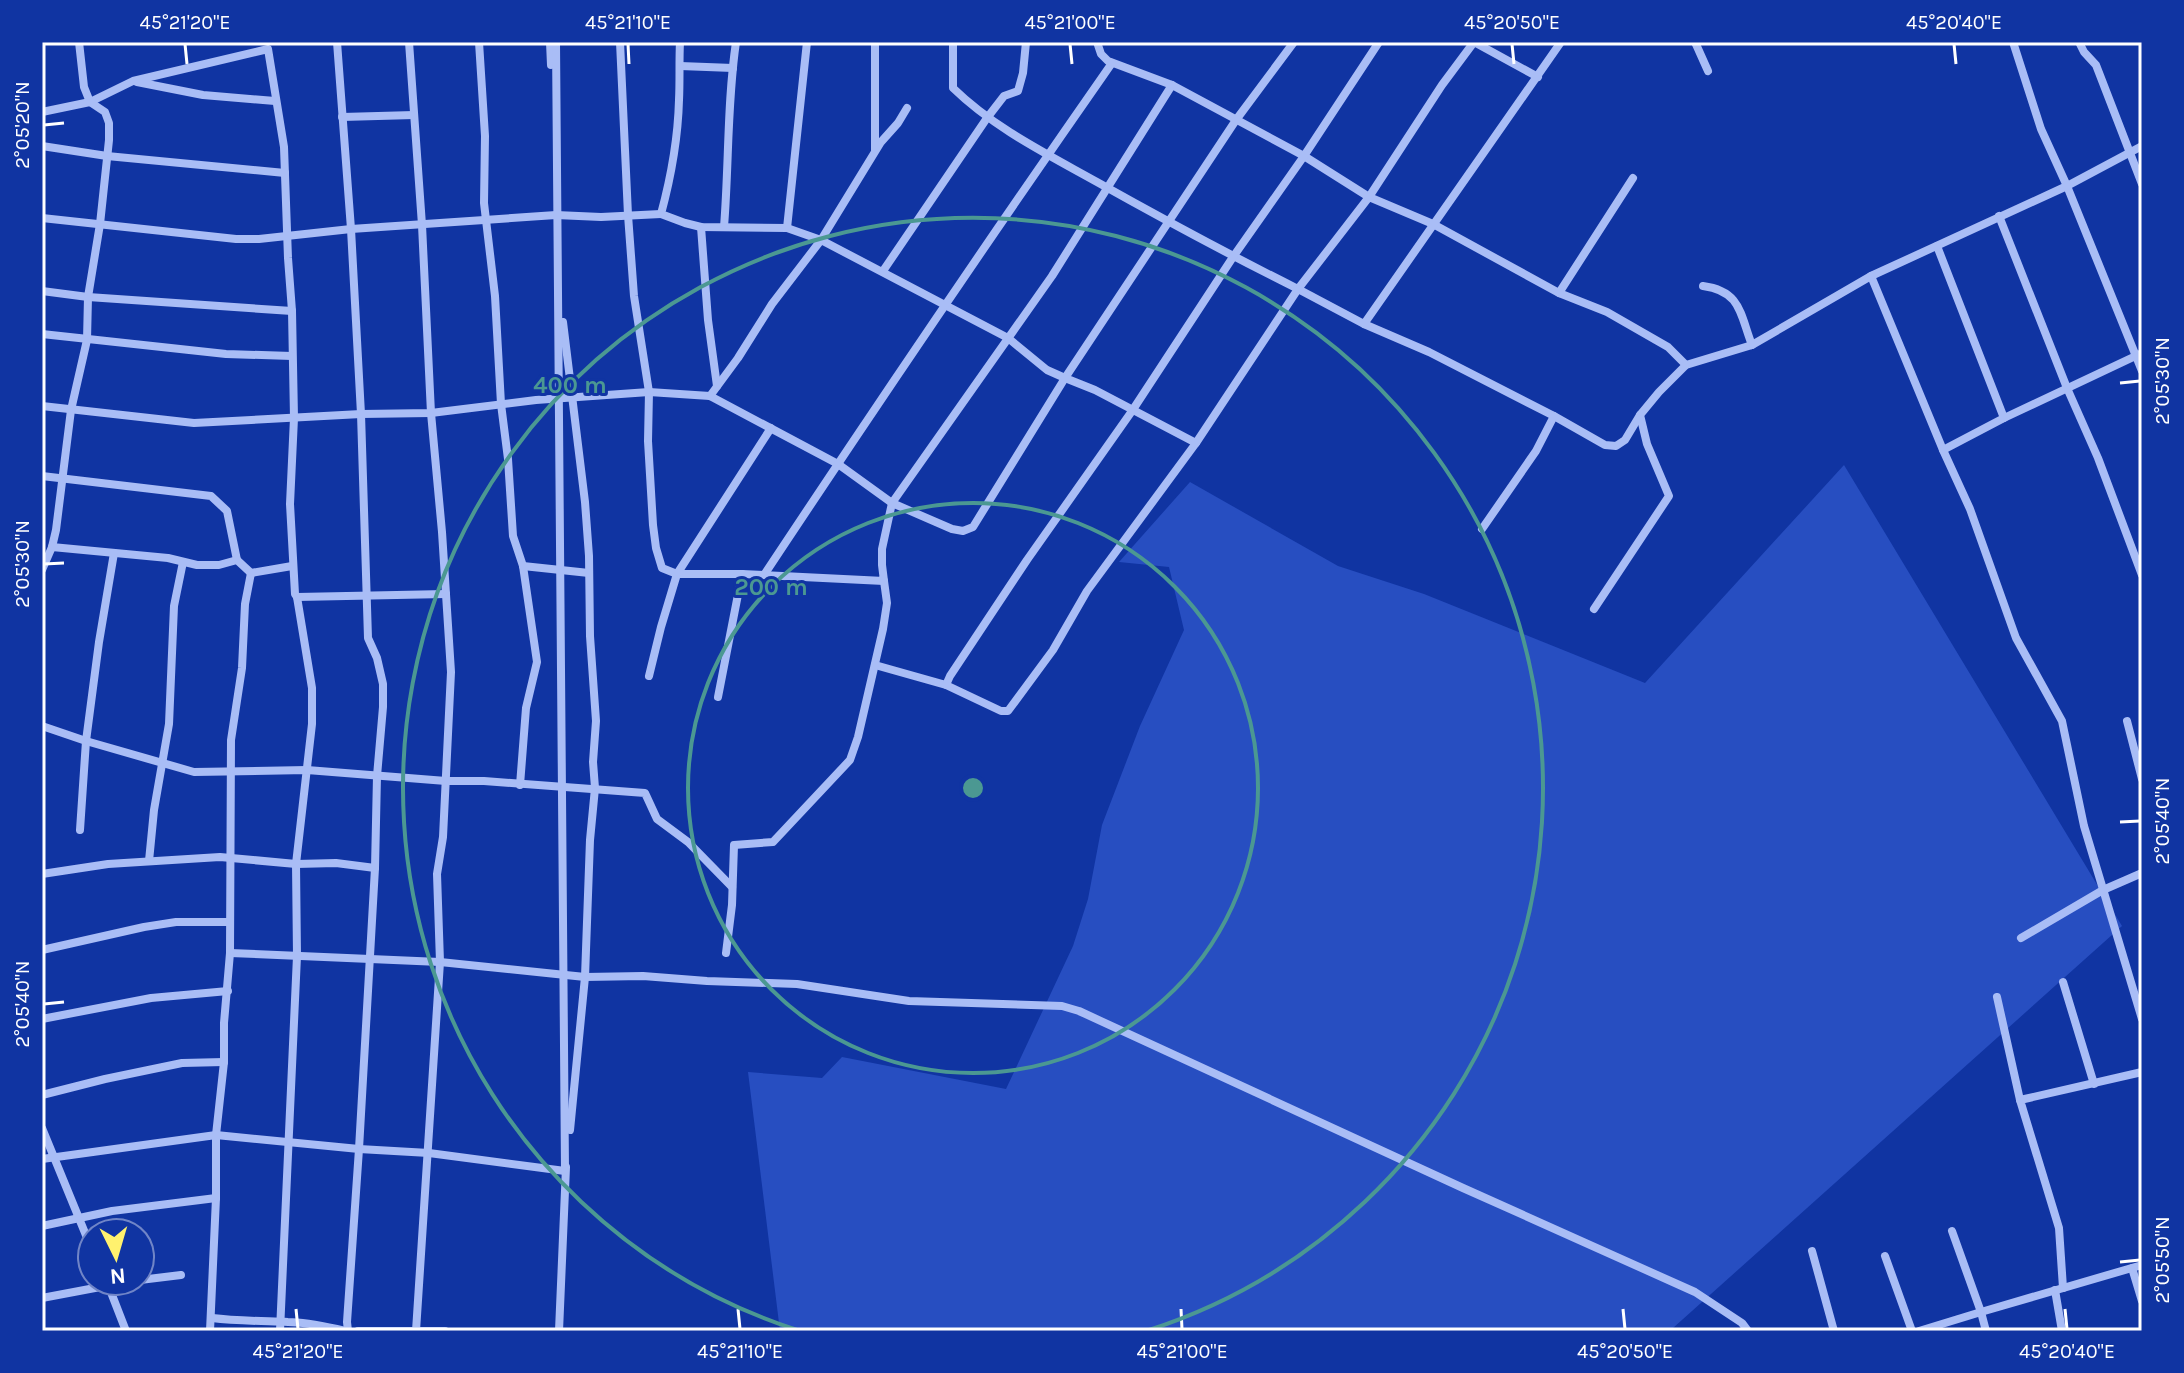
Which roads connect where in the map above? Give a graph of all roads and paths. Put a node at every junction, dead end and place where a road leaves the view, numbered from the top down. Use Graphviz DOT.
graph roads {
  1 [pos="79,42"];
  2 [pos="337,42"];
  3 [pos="409,42"];
  4 [pos="479,42"];
  5 [pos="550,42"];
  6 [pos="556,42"];
  7 [pos="620,42"];
  8 [pos="680,42"];
  9 [pos="736,42"];
  10 [pos="807,42"];
  11 [pos="875,42"];
  12 [pos="953,42"];
  13 [pos="1026,42"];
  14 [pos="1097,42"];
  15 [pos="1294,42"];
  16 [pos="1379,42"];
  17 [pos="1474,42"];
  18 [pos="1561,42"];
  19 [pos="1695,42"];
  20 [pos="2013,42"];
  21 [pos="2079,42"];
  22 [pos="268,45"];
  23 [pos="1112,63"];
  24 [pos="680,66"];
  25 [pos="733,68"];
  26 [pos="1708,71"];
  27 [pos="1538,77"];
  28 [pos="133,81"];
  29 [pos="1172,85"];
  30 [pos="275,101"];
  31 [pos="90,102"];
  32 [pos="907,108"];
  33 [pos="42,112"];
  34 [pos="414,115"];
  35 [pos="342,117"];
  36 [pos="987,118"];
  37 [pos="1236,120"];
  38 [pos="42,146"];
  39 [pos="2142,146"];
  40 [pos="2128,152"];
  41 [pos="874,155"];
  42 [pos="1048,155"];
  43 [pos="107,156"];
  44 [pos="1304,156"];
  45 [pos="285,173"];
  46 [pos="1633,178"];
  47 [pos="2142,184"];
  48 [pos="2067,186"];
  49 [pos="1108,188"];
  50 [pos="1369,197"];
  51 [pos="661,214"];
  52 [pos="556,215"];
  53 [pos="628,215"];
  54 [pos="1999,216"];
  55 [pos="42,218"];
  56 [pos="485,220"];
  57 [pos="1169,221"];
  58 [pos="100,224"];
  59 [pos="1433,224"];
  60 [pos="422,225"];
  61 [pos="701,227"];
  62 [pos="724,227"];
  63 [pos="787,228"];
  64 [pos="351,229"];
  65 [pos="287,235"];
  66 [pos="821,240"];
  67 [pos="1937,246"];
  68 [pos="1233,257"];
  69 [pos="883,271"];
  70 [pos="1871,276"];
  71 [pos="1703,286"];
  72 [pos="1298,289"];
  73 [pos="42,291"];
  74 [pos="1559,293"];
  75 [pos="88,297"];
  76 [pos="945,307"];
  77 [pos="292,311"];
  78 [pos="1364,324"];
  79 [pos="42,334"];
  80 [pos="1008,338"];
  81 [pos="87,340"];
  82 [pos="1752,345"];
  83 [pos="2139,354"];
  84 [pos="292,356"];
  85 [pos="1686,365"];
  86 [pos="2142,371"];
  87 [pos="1065,378"];
  88 [pos="717,386"];
  89 [pos="2067,388"];
  90 [pos="649,392"];
  91 [pos="710,396"];
  92 [pos="571,399"];
  93 [pos="501,404"];
  94 [pos="42,406"];
  95 [pos="71,410"];
  96 [pos="1132,411"];
  97 [pos="431,413"];
  98 [pos="361,414"];
  99 [pos="1640,415"];
  100 [pos="1554,416"];
  101 [pos="294,418"];
  102 [pos="2004,418"];
  103 [pos="771,428"];
  104 [pos="1196,443"];
  105 [pos="1943,450"];
  106 [pos="838,464"];
  107 [pos="42,476"];
  108 [pos="64,479"];
  109 [pos="892,503"];
  110 [pos="1482,529"];
  111 [pos="52,547"];
  112 [pos="114,553"];
  113 [pos="237,560"];
  114 [pos="183,562"];
  115 [pos="2140,564"];
  116 [pos="292,566"];
  117 [pos="523,566"];
  118 [pos="42,570"];
  119 [pos="251,573"];
  120 [pos="589,573"];
  121 [pos="677,574"];
  122 [pos="742,574"];
  123 [pos="764,575"];
  124 [pos="2142,575"];
  125 [pos="884,581"];
  126 [pos="446,594"];
  127 [pos="297,597"];
  128 [pos="367,597"];
  129 [pos="1594,609"];
  130 [pos="875,665"];
  131 [pos="649,676"];
  132 [pos="946,685"];
  133 [pos="718,697"];
  134 [pos="2127,721"];
  135 [pos="42,726"];
  136 [pos="86,741"];
  137 [pos="161,763"];
  138 [pos="231,770"];
  139 [pos="307,770"];
  140 [pos="377,776"];
  141 [pos="2142,779"];
  142 [pos="446,781"];
  143 [pos="520,785"];
  144 [pos="595,788"];
  145 [pos="80,830"];
  146 [pos="231,858"];
  147 [pos="149,861"];
  148 [pos="296,864"];
  149 [pos="375,868"];
  150 [pos="2142,873"];
  151 [pos="42,874"];
  152 [pos="732,887"];
  153 [pos="2103,890"];
  154 [pos="229,922"];
  155 [pos="2021,938"];
  156 [pos="42,950"];
  157 [pos="230,953"];
  158 [pos="726,953"];
  159 [pos="297,956"];
  160 [pos="370,959"];
  161 [pos="440,962"];
  162 [pos="585,977"];
  163 [pos="2063,982"];
  164 [pos="228,991"];
  165 [pos="1997,997"];
  166 [pos="42,1019"];
  167 [pos="2142,1019"];
  168 [pos="224,1062"];
  169 [pos="2142,1072"];
  170 [pos="2094,1084"];
  171 [pos="42,1095"];
  172 [pos="2020,1100"];
  173 [pos="42,1128"];
  174 [pos="216,1135"];
  175 [pos="289,1143"];
  176 [pos="359,1149"];
  177 [pos="429,1153"];
  178 [pos="53,1157"];
  179 [pos="42,1159"];
  180 [pos="565,1171"];
  181 [pos="216,1198"];
  182 [pos="77,1217"];
  183 [pos="86,1217"];
  184 [pos="76,1219"];
  185 [pos="42,1226"];
  186 [pos="1952,1231"];
  187 [pos="1812,1251"];
  188 [pos="1885,1256"];
  189 [pos="2137,1266"];
  190 [pos="181,1275"];
  191 [pos="156,1278"];
  192 [pos="2059,1289"];
  193 [pos="76,1290"];
  194 [pos="113,1297"];
  195 [pos="42,1298"];
  196 [pos="2142,1301"];
  197 [pos="1981,1312"];
  198 [pos="212,1318"];
  199 [pos="280,1327"];
  200 [pos="126,1331"];
  201 [pos="210,1331"];
  202 [pos="347,1331"];
  203 [pos="358,1331"];
  204 [pos="416,1331"];
  205 [pos="445,1331"];
  206 [pos="559,1331"];
  207 [pos="1748,1331"];
  208 [pos="1834,1331"];
  209 [pos="1912,1331"];
  210 [pos="1919,1331"];
  211 [pos="1986,1331"];
  212 [pos="2062,1331"];
  1 -- 31 [label="street"];
  2 -- 35 [label="street"];
  3 -- 34 [label="street"];
  4 -- 56 [label="street"];
  5 -- 52 [label="street"];
  6 -- 180 [label="street"];
  7 -- 53 [label="street"];
  8 -- 24 [label="street"];
  9 -- 25 [label="street"];
  10 -- 63 [label="street"];
  11 -- 41 [label="street"];
  12 -- 36 [label="street"];
  13 -- 36 [label="street"];
  14 -- 23 [label="street"];
  15 -- 37 [label="street"];
  16 -- 44 [label="street"];
  17 -- 27 [label="street"];
  17 -- 50 [label="street"];
  18 -- 27 [label="street"];
  19 -- 26 [label="street"];
  20 -- 48 [label="street"];
  21 -- 40 [label="street"];
  22 -- 28 [label="street"];
  22 -- 30 [label="street"];
  23 -- 29 [label="street"];
  23 -- 42 [label="street"];
  24 -- 25 [label="street"];
  24 -- 51 [label="street"];
  25 -- 62 [label="street"];
  27 -- 59 [label="street"];
  28 -- 30 [label="street"];
  28 -- 31 [label="street"];
  29 -- 37 [label="street"];
  29 -- 49 [label="street"];
  30 -- 45 [label="street"];
  31 -- 33 [label="street"];
  31 -- 43 [label="street"];
  32 -- 41 [label="street"];
  34 -- 35 [label="street"];
  34 -- 60 [label="street"];
  35 -- 64 [label="street"];
  36 -- 42 [label="street"];
  36 -- 69 [label="street"];
  37 -- 44 [label="street"];
  37 -- 57 [label="street"];
  38 -- 43 [label="street"];
  39 -- 40 [label="street"];
  40 -- 47 [label="street"];
  40 -- 48 [label="street"];
  41 -- 66 [label="street"];
  42 -- 49 [label="street"];
  42 -- 76 [label="street"];
  43 -- 45 [label="street"];
  43 -- 58 [label="street"];
  44 -- 50 [label="street"];
  44 -- 68 [label="street"];
  45 -- 65 [label="street"];
  46 -- 74 [label="street"];
  48 -- 54 [label="street"];
  48 -- 83 [label="street"];
  49 -- 57 [label="street"];
  49 -- 80 [label="street"];
  50 -- 59 [label="street"];
  50 -- 72 [label="street"];
  51 -- 53 [label="street"];
  51 -- 61 [label="street"];
  52 -- 53 [label="street"];
  52 -- 56 [label="street"];
  52 -- 92 [label="street"];
  53 -- 90 [label="street"];
  54 -- 67 [label="street"];
  54 -- 89 [label="street"];
  55 -- 58 [label="street"];
  56 -- 60 [label="street"];
  56 -- 93 [label="street"];
  57 -- 68 [label="street"];
  57 -- 87 [label="street"];
  58 -- 65 [label="street"];
  58 -- 75 [label="street"];
  59 -- 74 [label="street"];
  59 -- 78 [label="street"];
  60 -- 64 [label="street"];
  60 -- 97 [label="street"];
  61 -- 62 [label="street"];
  61 -- 88 [label="street"];
  62 -- 63 [label="street"];
  63 -- 66 [label="street"];
  64 -- 65 [label="street"];
  64 -- 98 [label="street"];
  65 -- 77 [label="street"];
  66 -- 69 [label="street"];
  66 -- 88 [label="street"];
  67 -- 70 [label="street"];
  67 -- 102 [label="street"];
  68 -- 72 [label="street"];
  68 -- 96 [label="street"];
  69 -- 76 [label="street"];
  70 -- 82 [label="street"];
  70 -- 105 [label="street"];
  71 -- 82 [label="street"];
  72 -- 78 [label="street"];
  72 -- 104 [label="street"];
  73 -- 75 [label="street"];
  74 -- 85 [label="street"];
  75 -- 77 [label="street"];
  75 -- 81 [label="street"];
  76 -- 80 [label="street"];
  76 -- 106 [label="street"];
  77 -- 84 [label="street"];
  78 -- 100 [label="street"];
  79 -- 81 [label="street"];
  80 -- 87 [label="street"];
  80 -- 109 [label="street"];
  81 -- 84 [label="street"];
  81 -- 95 [label="street"];
  82 -- 85 [label="street"];
  83 -- 86 [label="street"];
  83 -- 89 [label="street"];
  84 -- 101 [label="street"];
  85 -- 99 [label="street"];
  87 -- 96 [label="street"];
  87 -- 109 [label="street"];
  88 -- 91 [label="street"];
  89 -- 102 [label="street"];
  89 -- 115 [label="street"];
  90 -- 91 [label="street"];
  90 -- 92 [label="street"];
  90 -- 121 [label="street"];
  91 -- 103 [label="street"];
  92 -- 93 [label="street"];
  92 -- 120 [label="street"];
  93 -- 97 [label="street"];
  93 -- 117 [label="street"];
  94 -- 95 [label="street"];
  95 -- 101 [label="street"];
  95 -- 108 [label="street"];
  96 -- 104 [label="street"];
  96 -- 132 [label="street"];
  97 -- 98 [label="street"];
  97 -- 126 [label="street"];
  98 -- 101 [label="street"];
  98 -- 128 [label="street"];
  99 -- 100 [label="street"];
  99 -- 129 [label="street"];
  100 -- 110 [label="street"];
  101 -- 116 [label="street"];
  102 -- 105 [label="street"];
  103 -- 106 [label="street"];
  103 -- 121 [label="street"];
  104 -- 132 [label="street"];
  105 -- 153 [label="street"];
  106 -- 109 [label="street"];
  106 -- 123 [label="street"];
  107 -- 108 [label="street"];
  108 -- 111 [label="street"];
  108 -- 113 [label="street"];
  109 -- 125 [label="street"];
  111 -- 112 [label="street"];
  111 -- 118 [label="street"];
  112 -- 114 [label="street"];
  112 -- 136 [label="street"];
  113 -- 114 [label="street"];
  113 -- 119 [label="street"];
  114 -- 137 [label="street"];
  115 -- 124 [label="street"];
  116 -- 119 [label="street"];
  116 -- 127 [label="street"];
  117 -- 120 [label="street"];
  117 -- 143 [label="street"];
  119 -- 138 [label="street"];
  120 -- 144 [label="street"];
  121 -- 122 [label="street"];
  121 -- 131 [label="street"];
  122 -- 123 [label="street"];
  122 -- 133 [label="street"];
  123 -- 125 [label="street"];
  125 -- 130 [label="street"];
  126 -- 128 [label="street"];
  126 -- 142 [label="street"];
  127 -- 128 [label="street"];
  127 -- 139 [label="street"];
  128 -- 140 [label="street"];
  130 -- 132 [label="street"];
  130 -- 152 [label="street"];
  134 -- 141 [label="street"];
  135 -- 136 [label="street"];
  136 -- 137 [label="street"];
  136 -- 145 [label="street"];
  137 -- 138 [label="street"];
  137 -- 147 [label="street"];
  138 -- 139 [label="street"];
  138 -- 146 [label="street"];
  139 -- 140 [label="street"];
  139 -- 148 [label="street"];
  140 -- 142 [label="street"];
  140 -- 149 [label="street"];
  142 -- 143 [label="street"];
  142 -- 161 [label="street"];
  143 -- 144 [label="street"];
  144 -- 152 [label="street"];
  144 -- 162 [label="street"];
  146 -- 147 [label="street"];
  146 -- 148 [label="street"];
  146 -- 154 [label="street"];
  147 -- 151 [label="street"];
  148 -- 149 [label="street"];
  148 -- 159 [label="street"];
  149 -- 160 [label="street"];
  150 -- 153 [label="street"];
  152 -- 158 [label="street"];
  153 -- 155 [label="street"];
  153 -- 167 [label="street"];
  154 -- 156 [label="street"];
  154 -- 157 [label="street"];
  157 -- 159 [label="street"];
  157 -- 164 [label="street"];
  159 -- 160 [label="street"];
  159 -- 175 [label="street"];
  160 -- 161 [label="street"];
  160 -- 176 [label="street"];
  161 -- 162 [label="street"];
  161 -- 177 [label="street"];
  162 -- 180 [label="street"];
  162 -- 207 [label="street"];
  163 -- 170 [label="street"];
  164 -- 166 [label="street"];
  164 -- 168 [label="street"];
  165 -- 172 [label="street"];
  168 -- 171 [label="street"];
  168 -- 174 [label="street"];
  169 -- 170 [label="street"];
  170 -- 172 [label="street"];
  172 -- 192 [label="street"];
  173 -- 178 [label="street"];
  174 -- 175 [label="street"];
  174 -- 178 [label="street"];
  174 -- 181 [label="street"];
  175 -- 176 [label="street"];
  175 -- 199 [label="street"];
  176 -- 177 [label="street"];
  176 -- 202 [label="street"];
  177 -- 180 [label="street"];
  177 -- 204 [label="street"];
  178 -- 179 [label="street"];
  178 -- 182 [label="street"];
  180 -- 206 [label="street"];
  181 -- 183 [label="street"];
  181 -- 198 [label="street"];
  184 -- 185 [label="street"];
  186 -- 197 [label="street"];
  187 -- 208 [label="street"];
  188 -- 209 [label="street"];
  189 -- 192 [label="street"];
  189 -- 196 [label="street"];
  190 -- 191 [label="street"];
  192 -- 197 [label="street"];
  192 -- 212 [label="street"];
  193 -- 195 [label="street"];
  194 -- 200 [label="street"];
  197 -- 210 [label="street"];
  197 -- 211 [label="street"];
  198 -- 199 [label="street"];
  198 -- 201 [label="street"];
  199 -- 202 [label="street"];
  203 -- 204 [label="street"];
  204 -- 205 [label="street"];
}
